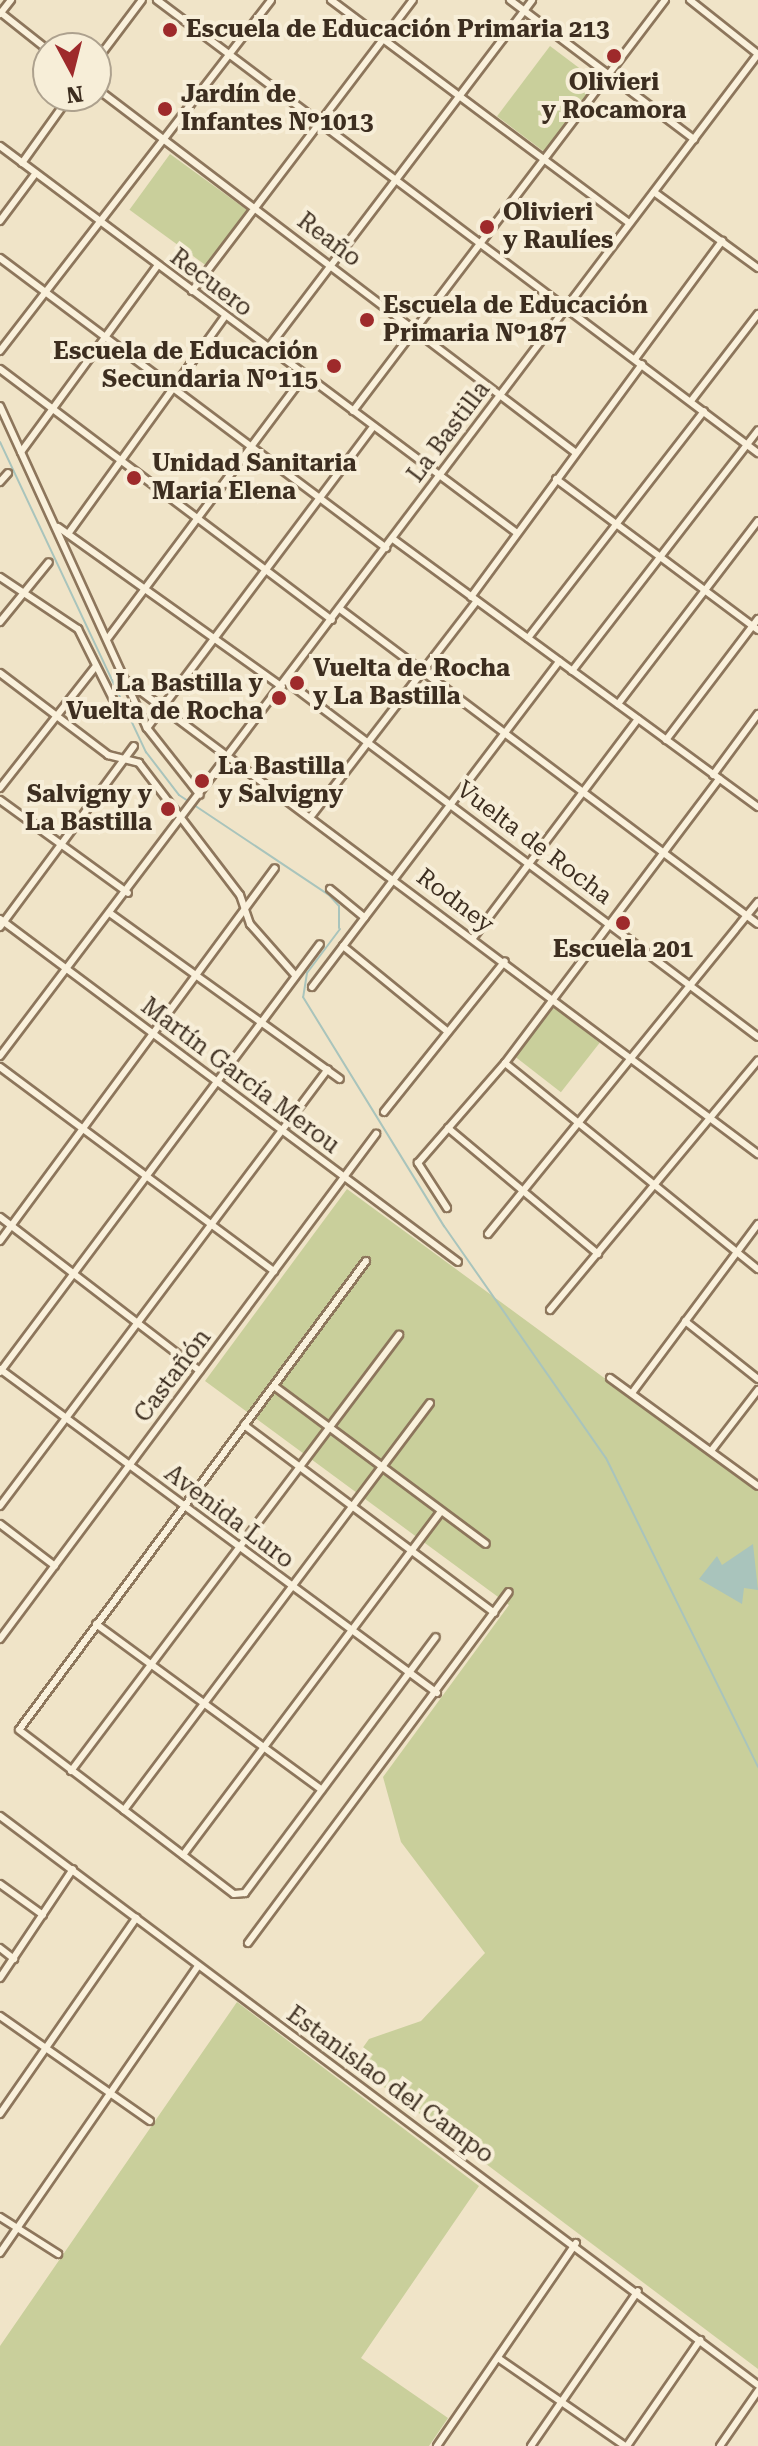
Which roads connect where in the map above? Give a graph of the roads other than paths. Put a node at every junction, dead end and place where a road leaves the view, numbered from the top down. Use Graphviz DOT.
graph roads {
  1 [pos="11,0"];
  2 [pos="142,0"];
  3 [pos="157,0"];
  4 [pos="271,0"];
  5 [pos="331,0"];
  6 [pos="413,0"];
  7 [pos="510,0"];
  8 [pos="532,0"];
  9 [pos="665,0"];
  10 [pos="690,0"];
  11 [pos="524,10"];
  12 [pos="0,13"];
  13 [pos="32,38"];
  14 [pos="384,39"];
  15 [pos="112,40"];
  16 [pos="758,54"];
  17 [pos="229,55"];
  18 [pos="609,74"];
  19 [pos="460,97"];
  20 [pos="112,100"];
  21 [pos="59,112"];
  22 [pos="321,125"];
  23 [pos="694,139"];
  24 [pos="165,140"];
  25 [pos="0,146"];
  26 [pos="544,159"];
  27 [pos="22,163"];
  28 [pos="35,174"];
  29 [pos="396,182"];
  30 [pos="654,192"];
  31 [pos="257,208"];
  32 [pos="0,221"];
  33 [pos="101,222"];
  34 [pos="629,223"];
  35 [pos="722,241"];
  36 [pos="481,242"];
  37 [pos="0,258"];
  38 [pos="157,266"];
  39 [pos="333,266"];
  40 [pos="758,268"];
  41 [pos="192,291"];
  42 [pos="45,292"];
  43 [pos="566,305"];
  44 [pos="758,314"];
  45 [pos="225,316"];
  46 [pos="418,328"];
  47 [pos="105,339"];
  48 [pos="269,347"];
  49 [pos="0,351"];
  50 [pos="639,361"];
  51 [pos="0,369"];
  52 [pos="305,375"];
  53 [pos="173,389"];
  54 [pos="502,392"];
  55 [pos="691,401"];
  56 [pos="0,406"];
  57 [pos="53,409"];
  58 [pos="353,411"];
  59 [pos="704,411"];
  60 [pos="373,427"];
  61 [pos="758,430"];
  62 [pos="747,444"];
  63 [pos="252,448"];
  64 [pos="21,452"];
  65 [pos="576,453"];
  66 [pos="758,453"];
  67 [pos="122,460"];
  68 [pos="438,476"];
  69 [pos="556,479"];
  70 [pos="321,499"];
  71 [pos="199,520"];
  72 [pos="758,521"];
  73 [pos="616,526"];
  74 [pos="58,527"];
  75 [pos="69,531"];
  76 [pos="517,533"];
  77 [pos="63,539"];
  78 [pos="393,539"];
  79 [pos="386,548"];
  80 [pos="659,558"];
  81 [pos="49,562"];
  82 [pos="266,569"];
  83 [pos="0,577"];
  84 [pos="148,589"];
  85 [pos="706,591"];
  86 [pos="21,593"];
  87 [pos="474,599"];
  88 [pos="340,609"];
  89 [pos="758,619"];
  90 [pos="332,620"];
  91 [pos="0,622"];
  92 [pos="755,628"];
  93 [pos="108,638"];
  94 [pos="528,638"];
  95 [pos="214,639"];
  96 [pos="559,661"];
  97 [pos="96,666"];
  98 [pos="421,671"];
  99 [pos="572,671"];
  100 [pos="0,673"];
  101 [pos="127,681"];
  102 [pos="284,684"];
  103 [pos="166,703"];
  104 [pos="618,704"];
  105 [pos="118,709"];
  106 [pos="758,714"];
  107 [pos="54,715"];
  108 [pos="638,719"];
  109 [pos="147,728"];
  110 [pos="504,734"];
  111 [pos="666,740"];
  112 [pos="368,742"];
  113 [pos="134,746"];
  114 [pos="231,753"];
  115 [pos="124,759"];
  116 [pos="716,777"];
  117 [pos="0,788"];
  118 [pos="582,793"];
  119 [pos="200,795"];
  120 [pos="0,800"];
  121 [pos="450,803"];
  122 [pos="758,807"];
  123 [pos="312,815"];
  124 [pos="182,821"];
  125 [pos="61,844"];
  126 [pos="663,854"];
  127 [pos="531,861"];
  128 [pos="275,868"];
  129 [pos="395,878"];
  130 [pos="330,889"];
  131 [pos="128,893"];
  132 [pos="758,902"];
  133 [pos="244,912"];
  134 [pos="111,914"];
  135 [pos="748,916"];
  136 [pos="365,918"];
  137 [pos="610,921"];
  138 [pos="1,923"];
  139 [pos="758,924"];
  140 [pos="473,938"];
  141 [pos="320,944"];
  142 [pos="343,946"];
  143 [pos="505,961"];
  144 [pos="66,969"];
  145 [pos="295,975"];
  146 [pos="196,976"];
  147 [pos="692,984"];
  148 [pos="312,987"];
  149 [pos="553,996"];
  150 [pos="263,1021"];
  151 [pos="447,1031"];
  152 [pos="152,1034"];
  153 [pos="758,1037"];
  154 [pos="0,1056"];
  155 [pos="633,1060"];
  156 [pos="758,1060"];
  157 [pos="505,1063"];
  158 [pos="0,1067"];
  159 [pos="328,1069"];
  160 [pos="340,1079"];
  161 [pos="217,1082"];
  162 [pos="384,1112"];
  163 [pos="711,1118"];
  164 [pos="582,1123"];
  165 [pos="281,1127"];
  166 [pos="448,1128"];
  167 [pos="82,1129"];
  168 [pos="376,1134"];
  169 [pos="758,1154"];
  170 [pos="344,1176"];
  171 [pos="146,1177"];
  172 [pos="655,1188"];
  173 [pos="526,1190"];
  174 [pos="447,1208"];
  175 [pos="0,1217"];
  176 [pos="209,1222"];
  177 [pos="758,1224"];
  178 [pos="11,1226"];
  179 [pos="488,1234"];
  180 [pos="0,1241"];
  181 [pos="736,1253"];
  182 [pos="598,1254"];
  183 [pos="366,1261"];
  184 [pos="458,1262"];
  185 [pos="758,1269"];
  186 [pos="274,1271"];
  187 [pos="73,1274"];
  188 [pos="550,1310"];
  189 [pos="685,1321"];
  190 [pos="136,1322"];
  191 [pos="399,1335"];
  192 [pos="1,1370"];
  193 [pos="200,1371"];
  194 [pos="610,1378"];
  195 [pos="758,1379"];
  196 [pos="274,1386"];
  197 [pos="758,1390"];
  198 [pos="632,1393"];
  199 [pos="430,1403"];
  200 [pos="66,1417"];
  201 [pos="244,1425"];
  202 [pos="328,1427"];
  203 [pos="711,1451"];
  204 [pos="130,1465"];
  205 [pos="382,1466"];
  206 [pos="297,1468"];
  207 [pos="758,1486"];
  208 [pos="0,1506"];
  209 [pos="184,1506"];
  210 [pos="352,1508"];
  211 [pos="441,1511"];
  212 [pos="0,1524"];
  213 [pos="486,1544"];
  214 [pos="239,1546"];
  215 [pos="411,1551"];
  216 [pos="55,1566"];
  217 [pos="293,1587"];
  218 [pos="509,1592"];
  219 [pos="494,1613"];
  220 [pos="96,1624"];
  221 [pos="352,1631"];
  222 [pos="436,1637"];
  223 [pos="0,1639"];
  224 [pos="151,1664"];
  225 [pos="409,1673"];
  226 [pos="437,1693"];
  227 [pos="205,1704"];
  228 [pos="265,1748"];
  229 [pos="71,1771"];
  230 [pos="322,1790"];
  231 [pos="124,1810"];
  232 [pos="1,1819"];
  233 [pos="183,1855"];
  234 [pos="73,1869"];
  235 [pos="0,1884"];
  236 [pos="43,1915"];
  237 [pos="136,1918"];
  238 [pos="248,1943"];
  239 [pos="0,1948"];
  240 [pos="14,1959"];
  241 [pos="198,1966"];
  242 [pos="0,1978"];
  243 [pos="0,2016"];
  244 [pos="46,2047"];
  245 [pos="111,2093"];
  246 [pos="0,2114"];
  247 [pos="150,2121"];
  248 [pos="0,2217"];
  249 [pos="17,2228"];
  250 [pos="576,2243"];
  251 [pos="0,2253"];
  252 [pos="58,2254"];
  253 [pos="638,2291"];
  254 [pos="700,2340"];
  255 [pos="498,2358"];
  256 [pos="758,2385"];
  257 [pos="758,2391"];
  258 [pos="561,2403"];
  259 [pos="437,2446"];
  260 [pos="531,2446"];
  261 [pos="626,2446"];
  262 [pos="720,2446"];
  1 -- 12 [label="street"];
  2 -- 15 [label="street"];
  3 -- 17 [label="street"];
  4 -- 17 [label="street"];
  5 -- 14 [label="street"];
  6 -- 14 [label="street"];
  7 -- 11 [label="street"];
  8 -- 11 [label="street"];
  9 -- 18 [label="street"];
  10 -- 16 [label="street"];
  11 -- 18 [label="street"];
  11 -- 19 [label="street"];
  12 -- 13 [label="street"];
  14 -- 19 [label="street"];
  14 -- 22 [label="street"];
  16 -- 23 [label="street, La Bastilla"];
  17 -- 22 [label="street"];
  17 -- 24 [label="street"];
  18 -- 23 [label="street"];
  18 -- 26 [label="street"];
  19 -- 26 [label="street"];
  19 -- 29 [label="street"];
  20 -- 24 [label="street, Reaño"];
  21 -- 27 [label="street"];
  22 -- 29 [label="street"];
  22 -- 31 [label="street"];
  23 -- 30 [label="street, La Bastilla"];
  24 -- 31 [label="street, Reaño"];
  24 -- 33 [label="street"];
  25 -- 27 [label="street, Recuero"];
  26 -- 34 [label="street"];
  26 -- 36 [label="street"];
  27 -- 28 [label="street, Recuero"];
  28 -- 32 [label="street"];
  28 -- 33 [label="street, Recuero"];
  29 -- 36 [label="street"];
  29 -- 39 [label="street"];
  30 -- 34 [label="street, La Bastilla"];
  30 -- 35 [label="street"];
  31 -- 39 [label="street, Reaño"];
  31 -- 41 [label="street"];
  33 -- 38 [label="street, Recuero"];
  33 -- 42 [label="street"];
  34 -- 43 [label="street, La Bastilla"];
  35 -- 40 [label="street"];
  35 -- 50 [label="street"];
  36 -- 43 [label="street"];
  36 -- 46 [label="street"];
  37 -- 42 [label="street"];
  38 -- 41 [label="street, Recuero"];
  38 -- 47 [label="street"];
  39 -- 46 [label="street, Reaño"];
  39 -- 48 [label="street"];
  41 -- 45 [label="street, Recuero"];
  42 -- 47 [label="street"];
  42 -- 49 [label="street"];
  43 -- 50 [label="street"];
  43 -- 54 [label="street, La Bastilla"];
  44 -- 55 [label="street"];
  45 -- 48 [label="street, Recuero"];
  45 -- 53 [label="street"];
  46 -- 54 [label="street, Reaño"];
  46 -- 58 [label="street"];
  47 -- 53 [label="street"];
  47 -- 57 [label="street"];
  48 -- 52 [label="street, Recuero"];
  50 -- 55 [label="street"];
  50 -- 65 [label="street"];
  51 -- 57 [label="street"];
  52 -- 58 [label="street, Recuero"];
  52 -- 63 [label="street"];
  53 -- 63 [label="street"];
  53 -- 67 [label="street"];
  54 -- 65 [label="street, Reaño"];
  54 -- 68 [label="street, La Bastilla"];
  55 -- 59 [label="street"];
  56 -- 64 [label="street"];
  57 -- 64 [label="street"];
  57 -- 67 [label="street"];
  58 -- 60 [label="street, Recuero"];
  59 -- 62 [label="street"];
  59 -- 73 [label="street"];
  60 -- 68 [label="street, Recuero"];
  60 -- 70 [label="street"];
  61 -- 62 [label="street"];
  62 -- 66 [label="street"];
  62 -- 80 [label="street"];
  63 -- 70 [label="street"];
  63 -- 71 [label="street"];
  64 -- 74 [label="street"];
  65 -- 69 [label="street"];
  67 -- 71 [label="street"];
  67 -- 75 [label="street"];
  68 -- 76 [label="street, Recuero"];
  68 -- 78 [label="street, La Bastilla"];
  69 -- 73 [label="street"];
  69 -- 76 [label="street"];
  70 -- 79 [label="street"];
  70 -- 82 [label="street"];
  71 -- 82 [label="street"];
  71 -- 84 [label="street"];
  72 -- 85 [label="street"];
  73 -- 80 [label="street"];
  73 -- 94 [label="street"];
  74 -- 75 [label="street, Vuelta de Rocha"];
  74 -- 77 [label="street"];
  75 -- 77 [label="street"];
  75 -- 84 [label="street, Vuelta de Rocha"];
  76 -- 87 [label="street"];
  77 -- 93 [label="street"];
  78 -- 79 [label="street, La Bastilla"];
  78 -- 87 [label="street"];
  79 -- 88 [label="street, La Bastilla"];
  80 -- 85 [label="street"];
  80 -- 99 [label="street"];
  81 -- 86 [label="street"];
  82 -- 90 [label="street"];
  82 -- 95 [label="street"];
  83 -- 86 [label="street"];
  84 -- 93 [label="street"];
  84 -- 95 [label="street, Vuelta de Rocha"];
  85 -- 92 [label="street"];
  85 -- 104 [label="street"];
  86 -- 91 [label="street"];
  86 -- 97 [label="street"];
  87 -- 94 [label="street"];
  87 -- 98 [label="street"];
  88 -- 90 [label="street, La Bastilla"];
  88 -- 98 [label="street"];
  89 -- 92 [label="street"];
  90 -- 102 [label="street, La Bastilla"];
  92 -- 111 [label="street"];
  93 -- 101 [label="street"];
  94 -- 96 [label="street"];
  95 -- 102 [label="street, Vuelta de Rocha"];
  95 -- 103 [label="street"];
  96 -- 99 [label="street"];
  96 -- 110 [label="street"];
  97 -- 105 [label="street"];
  97 -- 107 [label="street"];
  98 -- 110 [label="street"];
  98 -- 112 [label="street"];
  99 -- 104 [label="street"];
  100 -- 107 [label="street"];
  101 -- 103 [label="street, Rodney"];
  101 -- 109 [label="street"];
  102 -- 112 [label="street, Vuelta de Rocha"];
  102 -- 114 [label="street, La Bastilla"];
  103 -- 109 [label="street"];
  103 -- 114 [label="street, Rodney"];
  104 -- 108 [label="street"];
  106 -- 116 [label="street"];
  107 -- 115 [label="street"];
  107 -- 117 [label="street"];
  108 -- 111 [label="street"];
  108 -- 118 [label="street"];
  109 -- 119 [label="street"];
  110 -- 118 [label="street"];
  110 -- 121 [label="street"];
  111 -- 116 [label="street"];
  112 -- 121 [label="street, Vuelta de Rocha"];
  112 -- 123 [label="street"];
  113 -- 115 [label="street"];
  114 -- 119 [label="street, La Bastilla"];
  114 -- 123 [label="street, Rodney"];
  115 -- 124 [label="street"];
  115 -- 125 [label="street"];
  116 -- 122 [label="street"];
  116 -- 126 [label="street"];
  118 -- 126 [label="street"];
  118 -- 127 [label="street"];
  119 -- 124 [label="street, La Bastilla"];
  120 -- 125 [label="street"];
  121 -- 127 [label="street, Vuelta de Rocha"];
  121 -- 129 [label="street"];
  123 -- 129 [label="street, Rodney"];
  124 -- 131 [label="street"];
  124 -- 133 [label="street"];
  125 -- 131 [label="street"];
  125 -- 138 [label="street"];
  126 -- 135 [label="street"];
  126 -- 137 [label="street"];
  127 -- 137 [label="street, Vuelta de Rocha"];
  127 -- 140 [label="street"];
  128 -- 133 [label="street"];
  129 -- 136 [label="street"];
  129 -- 140 [label="street, Rodney"];
  130 -- 136 [label="street"];
  131 -- 134 [label="street"];
  132 -- 135 [label="street"];
  133 -- 145 [label="street"];
  133 -- 146 [label="street"];
  134 -- 144 [label="street"];
  134 -- 146 [label="street"];
  135 -- 139 [label="street"];
  135 -- 147 [label="street"];
  136 -- 142 [label="street"];
  137 -- 147 [label="street, Vuelta de Rocha"];
  137 -- 149 [label="street"];
  138 -- 144 [label="street, Martín García Merou"];
  140 -- 143 [label="street, Rodney"];
  141 -- 145 [label="street"];
  142 -- 148 [label="street"];
  142 -- 151 [label="street"];
  143 -- 149 [label="street, Rodney"];
  143 -- 151 [label="street"];
  144 -- 152 [label="street, Martín García Merou"];
  144 -- 154 [label="street"];
  145 -- 150 [label="street"];
  146 -- 150 [label="street"];
  146 -- 152 [label="street"];
  147 -- 153 [label="street, Vuelta de Rocha"];
  147 -- 155 [label="street"];
  149 -- 155 [label="street, Rodney"];
  149 -- 157 [label="street"];
  150 -- 159 [label="street"];
  150 -- 161 [label="street"];
  151 -- 162 [label="street"];
  152 -- 161 [label="street, Martín García Merou"];
  152 -- 167 [label="street"];
  155 -- 163 [label="street, Rodney"];
  155 -- 164 [label="street"];
  156 -- 163 [label="street"];
  157 -- 164 [label="street"];
  157 -- 166 [label="street"];
  158 -- 167 [label="street"];
  159 -- 160 [label="street"];
  159 -- 165 [label="street"];
  161 -- 165 [label="street, Martín García Merou"];
  161 -- 171 [label="street"];
  163 -- 169 [label="street, Rodney"];
  163 -- 172 [label="street"];
  164 -- 172 [label="street"];
  164 -- 173 [label="street"];
  165 -- 170 [label="street, Martín García Merou"];
  165 -- 176 [label="street"];
  166 -- 173 [label="street"];
  166 -- 174 [label="street"];
  167 -- 171 [label="street"];
  167 -- 178 [label="street"];
  168 -- 170 [label="street, Castañón"];
  170 -- 184 [label="street, Martín García Merou"];
  170 -- 186 [label="street, Castañón"];
  171 -- 176 [label="street"];
  171 -- 187 [label="street"];
  172 -- 181 [label="street"];
  172 -- 182 [label="street"];
  173 -- 179 [label="street"];
  173 -- 182 [label="street"];
  175 -- 178 [label="street"];
  176 -- 186 [label="street"];
  176 -- 190 [label="street"];
  177 -- 181 [label="street"];
  178 -- 180 [label="street"];
  178 -- 187 [label="street"];
  181 -- 185 [label="street"];
  181 -- 189 [label="street"];
  182 -- 188 [label="street"];
  183 -- 196 [label="street"];
  186 -- 193 [label="street, Castañón"];
  187 -- 190 [label="street"];
  187 -- 192 [label="street"];
  189 -- 195 [label="street"];
  189 -- 198 [label="street"];
  190 -- 193 [label="street"];
  190 -- 200 [label="street"];
  191 -- 202 [label="street"];
  192 -- 200 [label="street, Avenida Luro"];
  193 -- 204 [label="street, Castañón"];
  194 -- 198 [label="street"];
  196 -- 201 [label="street"];
  196 -- 202 [label="street"];
  197 -- 203 [label="street"];
  198 -- 203 [label="street"];
  199 -- 205 [label="street"];
  200 -- 204 [label="street, Avenida Luro"];
  200 -- 208 [label="street"];
  201 -- 206 [label="street"];
  201 -- 209 [label="street"];
  202 -- 205 [label="street"];
  202 -- 206 [label="street"];
  203 -- 207 [label="street"];
  204 -- 209 [label="street, Avenida Luro"];
  204 -- 216 [label="street, Castañón"];
  205 -- 210 [label="street"];
  205 -- 211 [label="street"];
  206 -- 210 [label="street"];
  206 -- 214 [label="street"];
  209 -- 214 [label="street, Avenida Luro"];
  209 -- 220 [label="street"];
  210 -- 215 [label="street"];
  210 -- 217 [label="street"];
  211 -- 213 [label="street"];
  211 -- 215 [label="street"];
  212 -- 216 [label="street"];
  214 -- 217 [label="street, Avenida Luro"];
  214 -- 224 [label="street"];
  215 -- 219 [label="street"];
  215 -- 221 [label="street"];
  216 -- 223 [label="street, Castañón"];
  217 -- 221 [label="street, Avenida Luro"];
  217 -- 227 [label="street"];
  218 -- 219 [label="street"];
  219 -- 226 [label="street"];
  220 -- 224 [label="street"];
  220 -- 229 [label="street"];
  221 -- 225 [label="street, Avenida Luro"];
  221 -- 228 [label="street"];
  222 -- 225 [label="street"];
  224 -- 227 [label="street"];
  224 -- 229 [label="street"];
  225 -- 226 [label="street, Avenida Luro"];
  225 -- 230 [label="street"];
  226 -- 238 [label="street"];
  227 -- 228 [label="street"];
  227 -- 231 [label="street"];
  228 -- 230 [label="street"];
  228 -- 233 [label="street"];
  229 -- 231 [label="street"];
  230 -- 233 [label="street"];
  231 -- 233 [label="street"];
  232 -- 234 [label="street, Estanislao del Campo"];
  234 -- 236 [label="street"];
  234 -- 237 [label="street, Estanislao del Campo"];
  235 -- 236 [label="street"];
  236 -- 240 [label="street"];
  237 -- 241 [label="street, Estanislao del Campo"];
  237 -- 244 [label="street"];
  239 -- 240 [label="street"];
  240 -- 242 [label="street"];
  241 -- 245 [label="street"];
  241 -- 250 [label="street, Estanislao del Campo"];
  243 -- 244 [label="street"];
  244 -- 245 [label="street"];
  244 -- 246 [label="street"];
  245 -- 247 [label="street"];
  245 -- 249 [label="street"];
  248 -- 249 [label="street"];
  249 -- 251 [label="street"];
  249 -- 252 [label="street"];
  250 -- 253 [label="street, Estanislao del Campo"];
  250 -- 255 [label="street"];
  253 -- 254 [label="street, Estanislao del Campo"];
  253 -- 258 [label="street"];
  254 -- 256 [label="street, Estanislao del Campo"];
  254 -- 261 [label="street"];
  255 -- 258 [label="street"];
  255 -- 259 [label="street"];
  257 -- 262 [label="street"];
  258 -- 260 [label="street"];
  258 -- 261 [label="street"];
}
